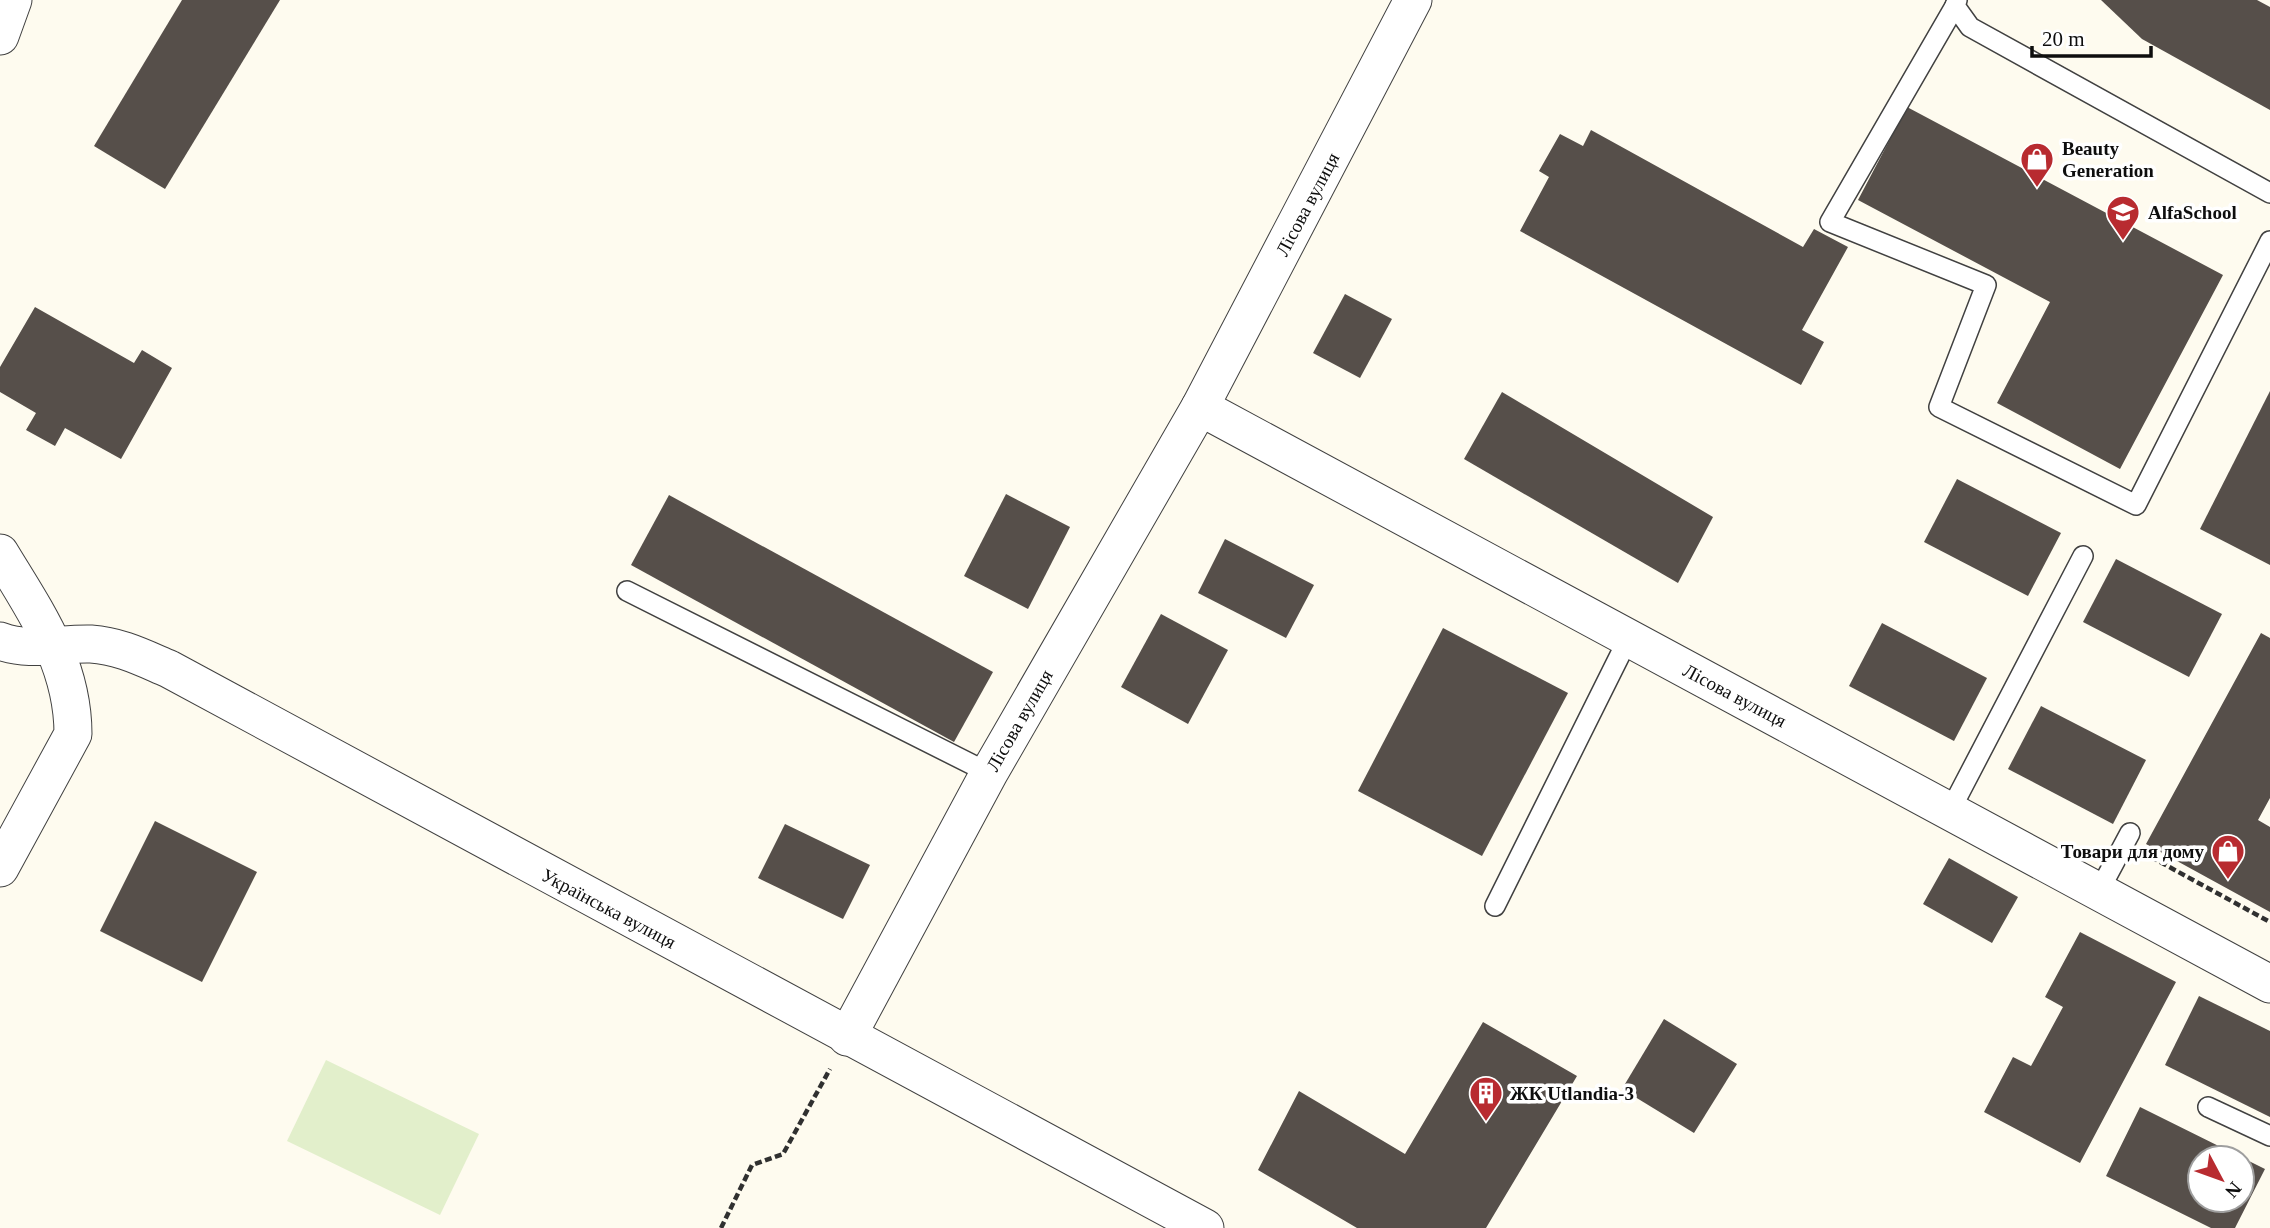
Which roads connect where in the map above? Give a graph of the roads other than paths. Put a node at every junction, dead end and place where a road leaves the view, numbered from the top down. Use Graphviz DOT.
graph roads {
  1 [pos="13,0"];
  2 [pos="1413,0"];
  3 [pos="1956,3"];
  4 [pos="0,36"];
  5 [pos="2270,193"];
  6 [pos="2270,241"];
  7 [pos="1200,407"];
  8 [pos="0,553"];
  9 [pos="2083,556"];
  10 [pos="627,591"];
  11 [pos="1629,637"];
  12 [pos="0,640"];
  13 [pos="55,645"];
  14 [pos="989,773"];
  15 [pos="1950,811"];
  16 [pos="2127,838"];
  17 [pos="0,868"];
  18 [pos="2099,891"];
  19 [pos="1495,906"];
  20 [pos="2270,984"];
  21 [pos="847,1037"];
  22 [pos="2208,1107"];
  23 [pos="2270,1136"];
  24 [pos="1205,1228"];
  1 -- 4 [label="street"];
  2 -- 7 [label="street, Лісова вулиця"];
  3 -- 5 [label="lane"];
  3 -- 6 [label="lane"];
  7 -- 11 [label="street, Лісова вулиця"];
  7 -- 14 [label="street, Лісова вулиця"];
  8 -- 13 [label="street"];
  9 -- 15 [label="lane"];
  10 -- 14 [label="lane"];
  11 -- 15 [label="street, Лісова вулиця"];
  11 -- 19 [label="lane"];
  12 -- 13 [label="street, Українська вулиця"];
  13 -- 17 [label="street"];
  13 -- 21 [label="street, Українська вулиця"];
  14 -- 21 [label="street, Лісова вулиця"];
  15 -- 18 [label="street, Лісова вулиця"];
  16 -- 18 [label="lane"];
  18 -- 20 [label="street, Лісова вулиця"];
  21 -- 24 [label="street, Українська вулиця"];
  22 -- 23 [label="lane"];
}
